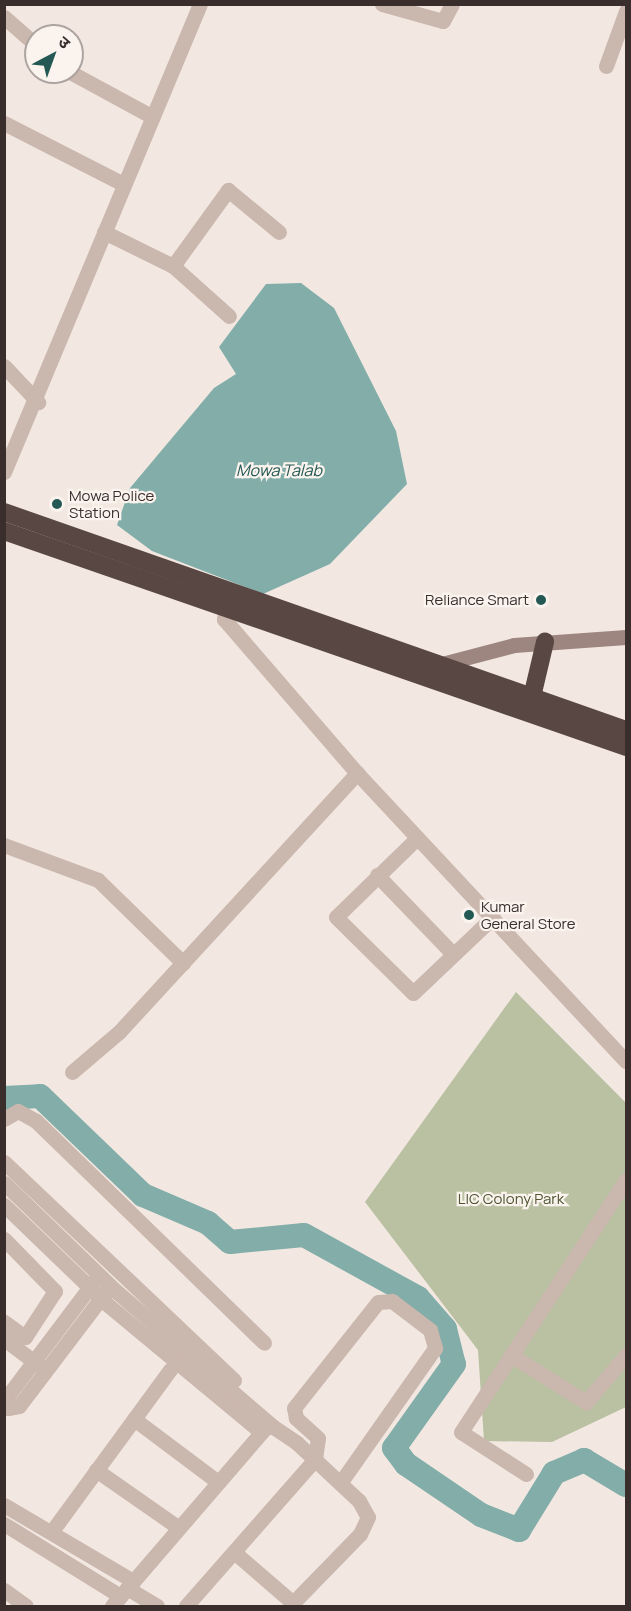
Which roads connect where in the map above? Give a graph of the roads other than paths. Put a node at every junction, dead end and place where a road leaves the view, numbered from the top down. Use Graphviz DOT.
graph roads {
  1 [pos="200,4"];
  2 [pos="382,4"];
  3 [pos="452,4"];
  4 [pos="627,11"];
  5 [pos="4,17"];
  6 [pos="24,34"];
  7 [pos="606,66"];
  8 [pos="84,80"];
  9 [pos="153,117"];
  10 [pos="4,123"];
  11 [pos="123,184"];
  12 [pos="104,232"];
  13 [pos="279,232"];
  14 [pos="172,266"];
  15 [pos="229,316"];
  16 [pos="4,366"];
  17 [pos="38,402"];
  18 [pos="4,472"];
  19 [pos="4,512"];
  20 [pos="4,531"];
  21 [pos="229,600"];
  22 [pos="627,637"];
  23 [pos="545,642"];
  24 [pos="438,665"];
  25 [pos="532,697"];
  26 [pos="627,730"];
  27 [pos="627,747"];
  28 [pos="357,773"];
  29 [pos="417,838"];
  30 [pos="4,845"];
  31 [pos="377,875"];
  32 [pos="493,917"];
  33 [pos="453,954"];
  34 [pos="183,963"];
  35 [pos="627,1060"];
  36 [pos="72,1072"];
  37 [pos="4,1119"];
  38 [pos="4,1162"];
  39 [pos="4,1183"];
  40 [pos="626,1184"];
  41 [pos="22,1201"];
  42 [pos="8,1209"];
  43 [pos="4,1239"];
  44 [pos="52,1240"];
  45 [pos="116,1267"];
  46 [pos="101,1285"];
  47 [pos="4,1322"];
  48 [pos="4,1339"];
  49 [pos="264,1343"];
  50 [pos="511,1355"];
  51 [pos="627,1355"];
  52 [pos="40,1366"];
  53 [pos="170,1370"];
  54 [pos="234,1380"];
  55 [pos="6,1410"];
  56 [pos="134,1419"];
  57 [pos="267,1429"];
  58 [pos="315,1459"];
  59 [pos="96,1470"];
  60 [pos="526,1474"];
  61 [pos="218,1482"];
  62 [pos="340,1484"];
  63 [pos="4,1505"];
  64 [pos="4,1524"];
  65 [pos="179,1528"];
  66 [pos="52,1531"];
  67 [pos="236,1553"];
  68 [pos="4,1590"];
  69 [pos="123,1593"];
  70 [pos="26,1606"];
  71 [pos="157,1606"];
  72 [pos="186,1606"];
  1 -- 9 [label="street"];
  2 -- 3 [label="street"];
  4 -- 7 [label="street"];
  5 -- 6 [label="street"];
  8 -- 9 [label="street"];
  9 -- 11 [label="street"];
  10 -- 11 [label="street"];
  11 -- 12 [label="street"];
  12 -- 14 [label="street"];
  12 -- 17 [label="street"];
  13 -- 14 [label="street"];
  14 -- 15 [label="street"];
  16 -- 17 [label="street"];
  17 -- 18 [label="street"];
  19 -- 21 [label="highway"];
  20 -- 21 [label="highway"];
  21 -- 24 [label="highway"];
  21 -- 27 [label="highway"];
  21 -- 28 [label="street"];
  22 -- 23 [label="street"];
  23 -- 24 [label="street"];
  23 -- 25 [label="highway"];
  24 -- 25 [label="highway"];
  25 -- 26 [label="highway"];
  28 -- 29 [label="street"];
  28 -- 34 [label="street"];
  29 -- 31 [label="street"];
  29 -- 32 [label="street"];
  30 -- 34 [label="street"];
  31 -- 33 [label="street"];
  31 -- 33 [label="street"];
  32 -- 33 [label="street"];
  32 -- 35 [label="street"];
  34 -- 36 [label="street"];
  37 -- 49 [label="street"];
  38 -- 45 [label="street"];
  39 -- 41 [label="street"];
  40 -- 50 [label="street"];
  41 -- 42 [label="street"];
  41 -- 44 [label="street"];
  42 -- 44 [label="street"];
  43 -- 47 [label="street"];
  44 -- 46 [label="street"];
  45 -- 46 [label="street"];
  45 -- 54 [label="street"];
  46 -- 52 [label="street"];
  46 -- 57 [label="street"];
  48 -- 52 [label="street"];
  50 -- 51 [label="street"];
  50 -- 60 [label="street"];
  52 -- 55 [label="street"];
  53 -- 56 [label="street"];
  56 -- 59 [label="street"];
  56 -- 61 [label="street"];
  57 -- 58 [label="street"];
  57 -- 61 [label="street"];
  58 -- 62 [label="street"];
  58 -- 62 [label="street"];
  58 -- 67 [label="street"];
  59 -- 65 [label="street"];
  59 -- 66 [label="street"];
  61 -- 65 [label="street"];
  62 -- 67 [label="street"];
  63 -- 66 [label="street"];
  64 -- 69 [label="street"];
  65 -- 69 [label="street"];
  66 -- 69 [label="street"];
  67 -- 72 [label="street"];
  68 -- 70 [label="street"];
  69 -- 71 [label="street"];
}
